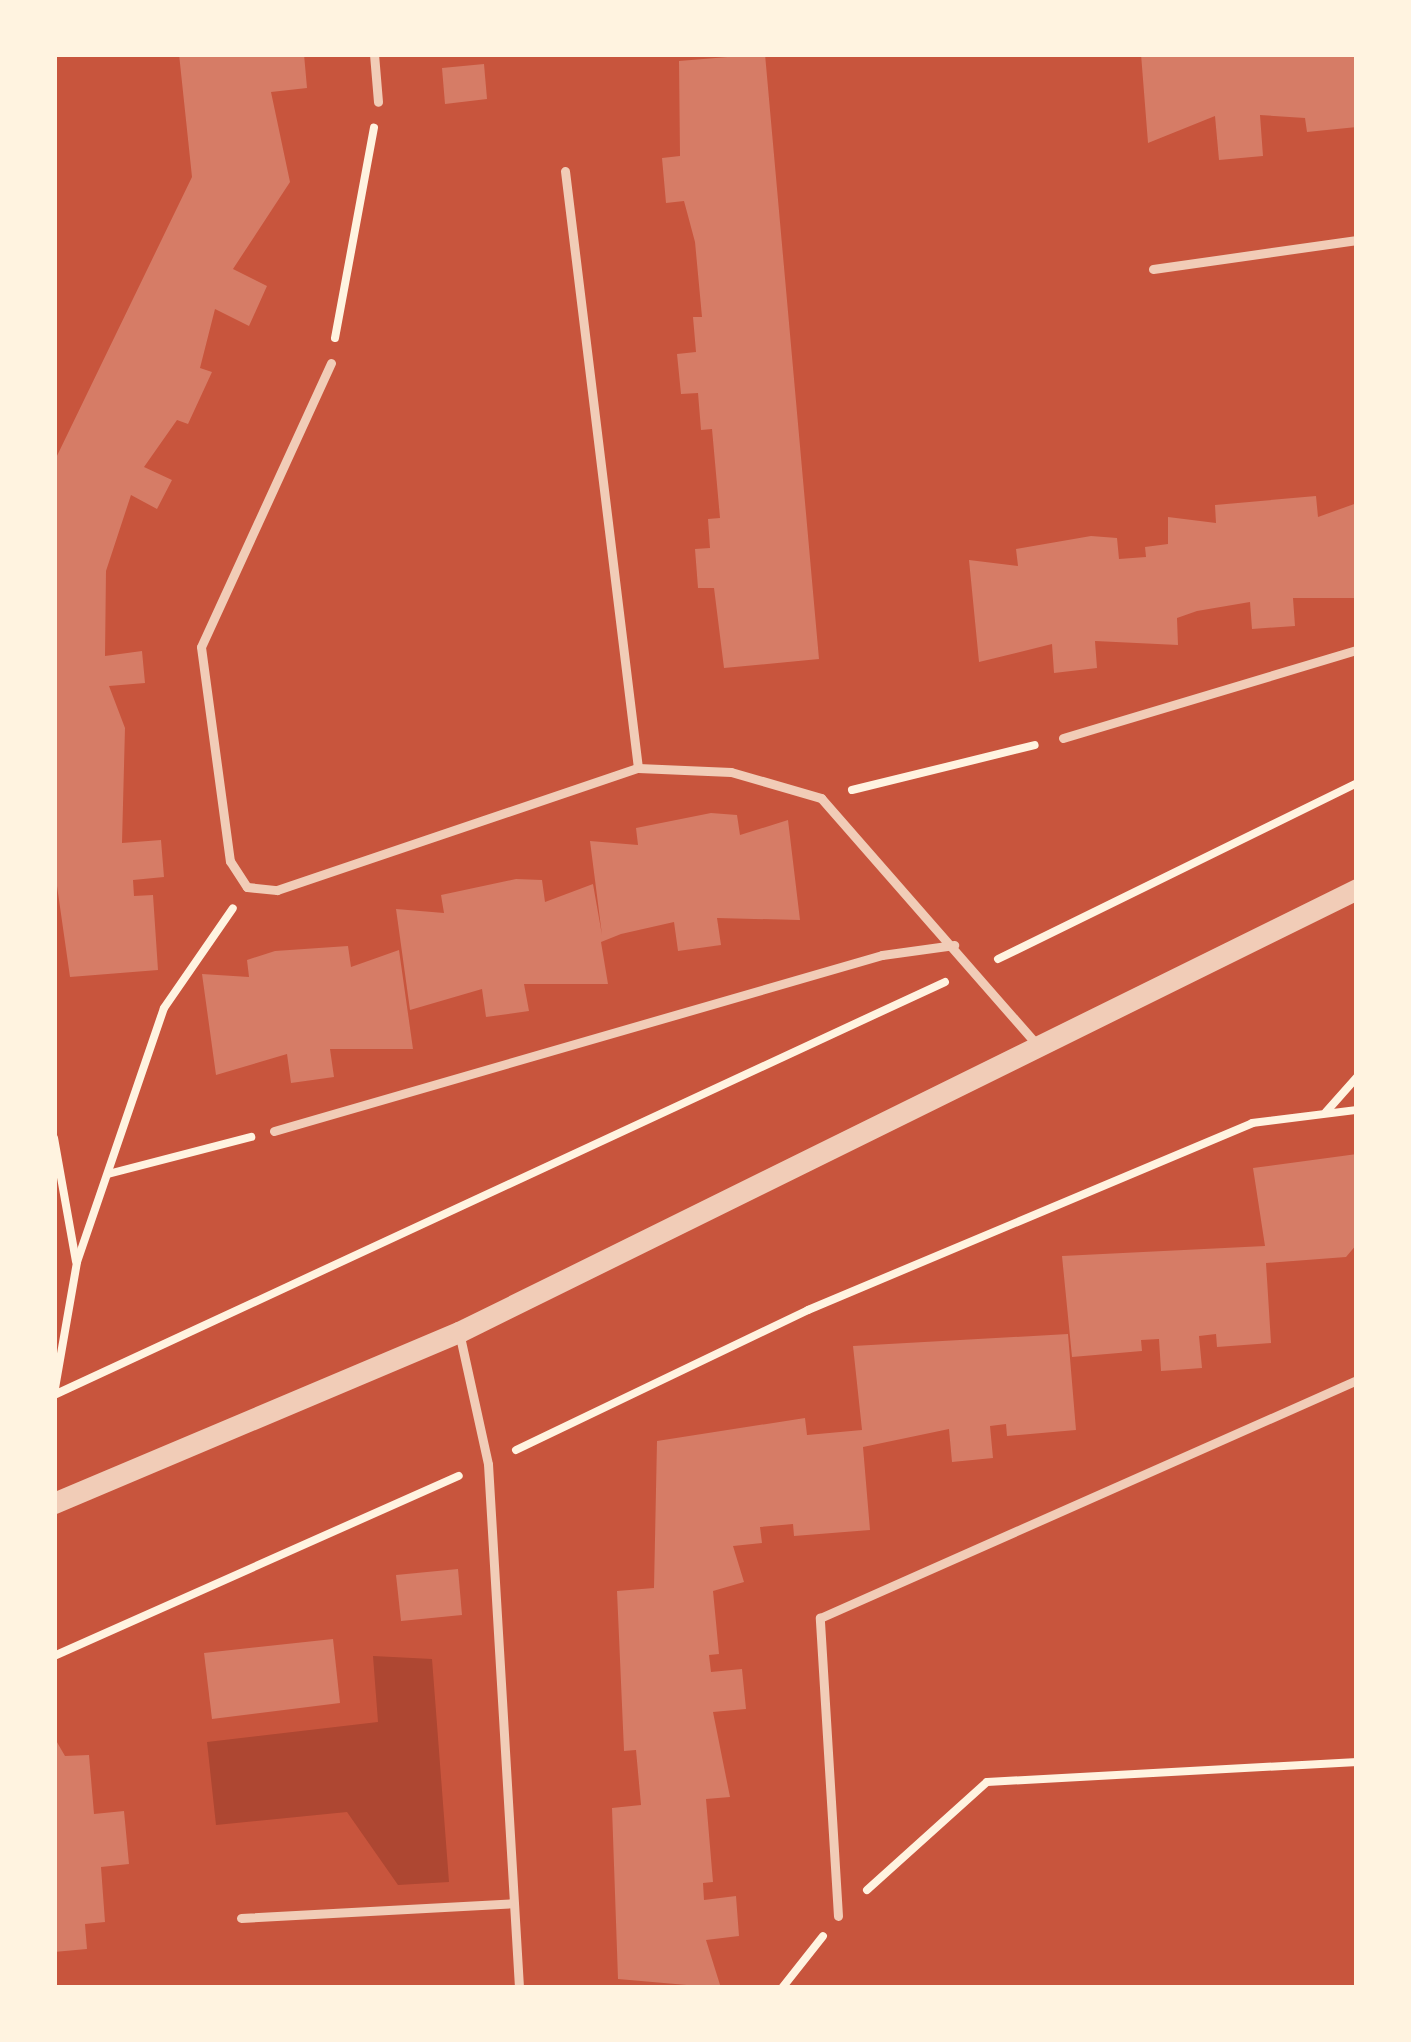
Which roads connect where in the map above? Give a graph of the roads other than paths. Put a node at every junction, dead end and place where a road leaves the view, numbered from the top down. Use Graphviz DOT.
graph roads {
  1 [pos="374,54"];
  2 [pos="378,102"];
  3 [pos="566,171"];
  4 [pos="1357,239"];
  5 [pos="1153,269"];
  6 [pos="331,363"];
  7 [pos="1357,650"];
  8 [pos="1063,738"];
  9 [pos="638,768"];
  10 [pos="1357,889"];
  11 [pos="954,945"];
  12 [pos="1043,1053"];
  13 [pos="274,1131"];
  14 [pos="459,1333"];
  15 [pos="1357,1380"];
  16 [pos="54,1503"];
  17 [pos="514,1904"];
  18 [pos="838,1916"];
  19 [pos="241,1918"];
  20 [pos="519,1988"];
  1 -- 2 [label="lane"];
  3 -- 9 [label="lane"];
  4 -- 5 [label="lane"];
  6 -- 9 [label="lane"];
  7 -- 8 [label="lane"];
  9 -- 11 [label="lane"];
  10 -- 12 [label="street"];
  11 -- 12 [label="lane"];
  11 -- 13 [label="lane"];
  12 -- 14 [label="street"];
  14 -- 16 [label="street"];
  14 -- 17 [label="lane"];
  15 -- 18 [label="lane"];
  17 -- 19 [label="lane"];
  17 -- 20 [label="lane"];
}
